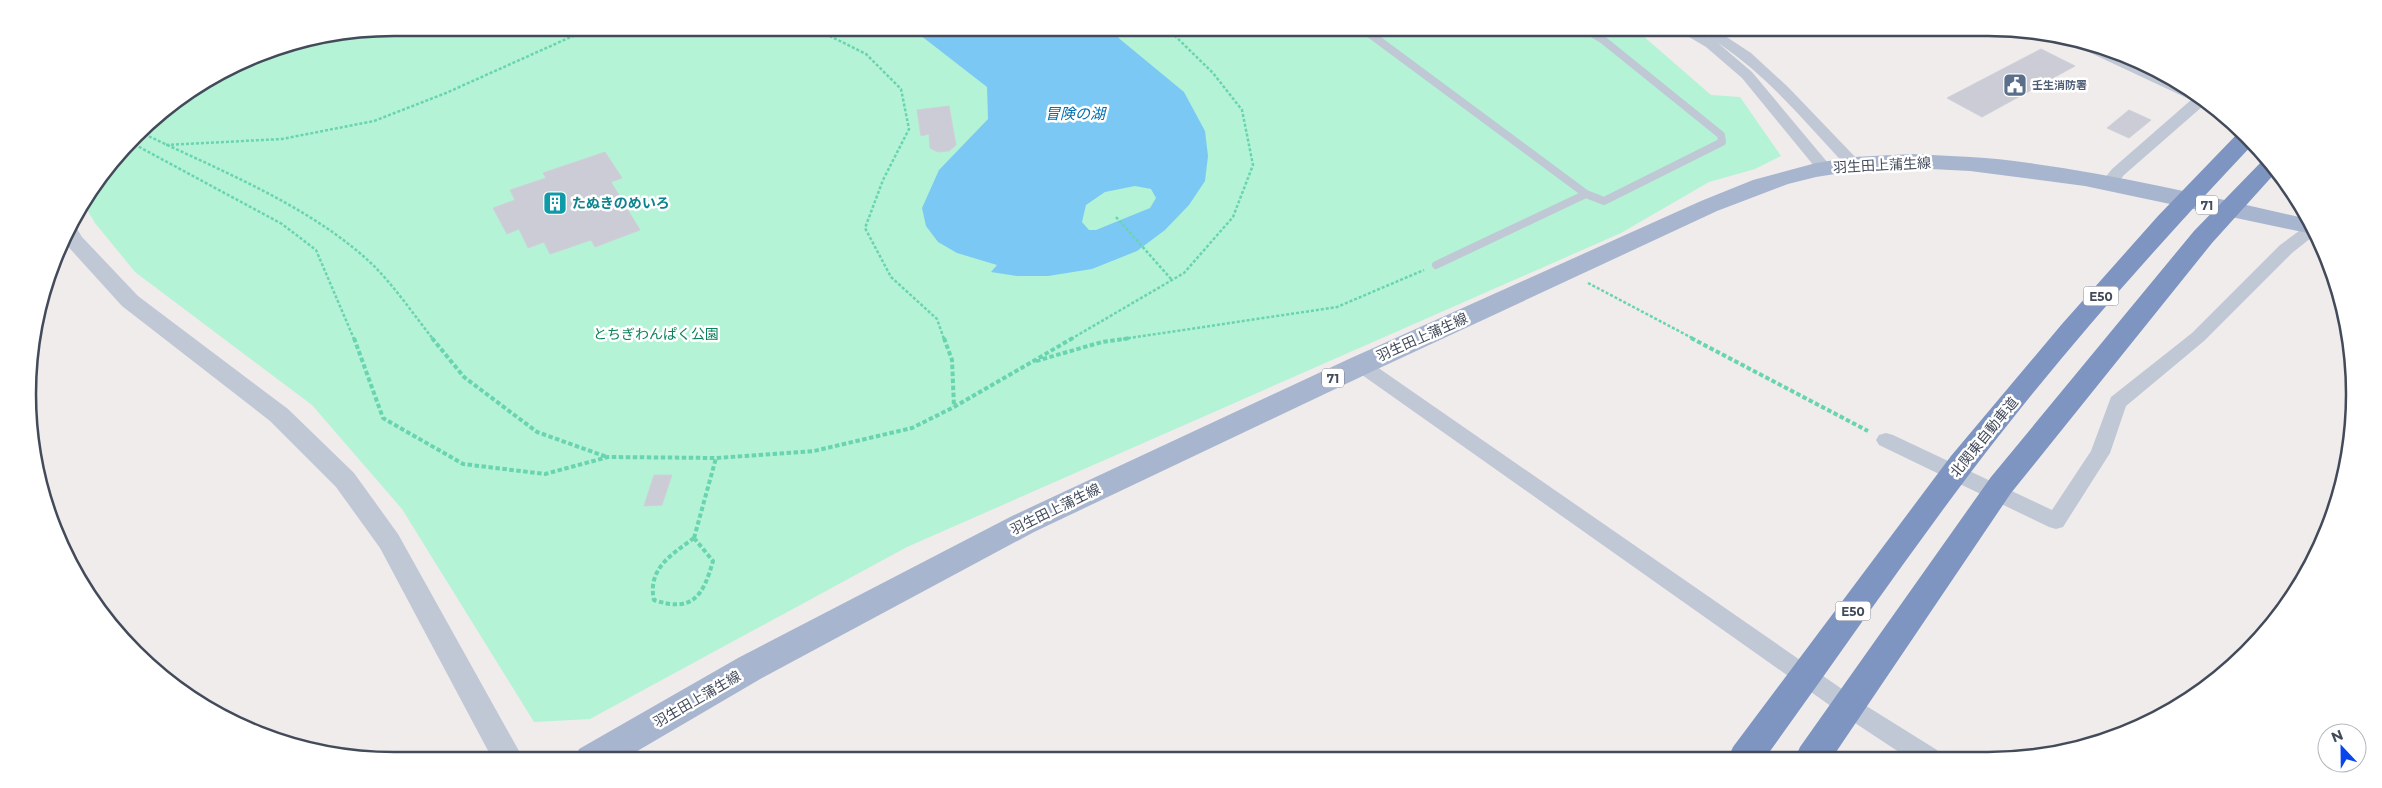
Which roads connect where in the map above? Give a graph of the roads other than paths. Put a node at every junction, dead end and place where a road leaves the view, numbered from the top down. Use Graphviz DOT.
graph roads {
  1 [pos="1373,36"];
  2 [pos="1597,36"];
  3 [pos="1696,36"];
  4 [pos="1718,36"];
  5 [pos="2120,61"];
  6 [pos="2149,74"];
  7 [pos="2198,105"];
  8 [pos="2242,142"];
  9 [pos="1853,164"];
  10 [pos="2265,168"];
  11 [pos="1825,169"];
  12 [pos="2115,185"];
  13 [pos="1586,194"];
  14 [pos="2302,226"];
  15 [pos="71,241"];
  16 [pos="1436,265"];
  17 [pos="1361,365"];
  18 [pos="1886,440"];
  19 [pos="505,752"];
  20 [pos="605,752"];
  21 [pos="1749,752"];
  22 [pos="1816,752"];
  23 [pos="1920,752"];
  1 -- 13 [label="lane"];
  2 -- 13 [label="lane"];
  3 -- 11 [label="street"];
  4 -- 9 [label="street"];
  5 -- 6 [label="street"];
  7 -- 12 [label="street"];
  8 -- 21 [label="highway, 北関東自動車道 / E50"];
  9 -- 11 [label="main road, 羽生田上蒲生線 / 71"];
  9 -- 12 [label="main road, 羽生田上蒲生線 / 71"];
  10 -- 22 [label="highway"];
  11 -- 17 [label="main road, 羽生田上蒲生線 / 71"];
  12 -- 14 [label="main road, 羽生田上蒲生線 / 71"];
  13 -- 16 [label="lane"];
  14 -- 18 [label="street"];
  15 -- 19 [label="street"];
  17 -- 20 [label="main road, 羽生田上蒲生線 / 71"];
  17 -- 23 [label="street"];
}
